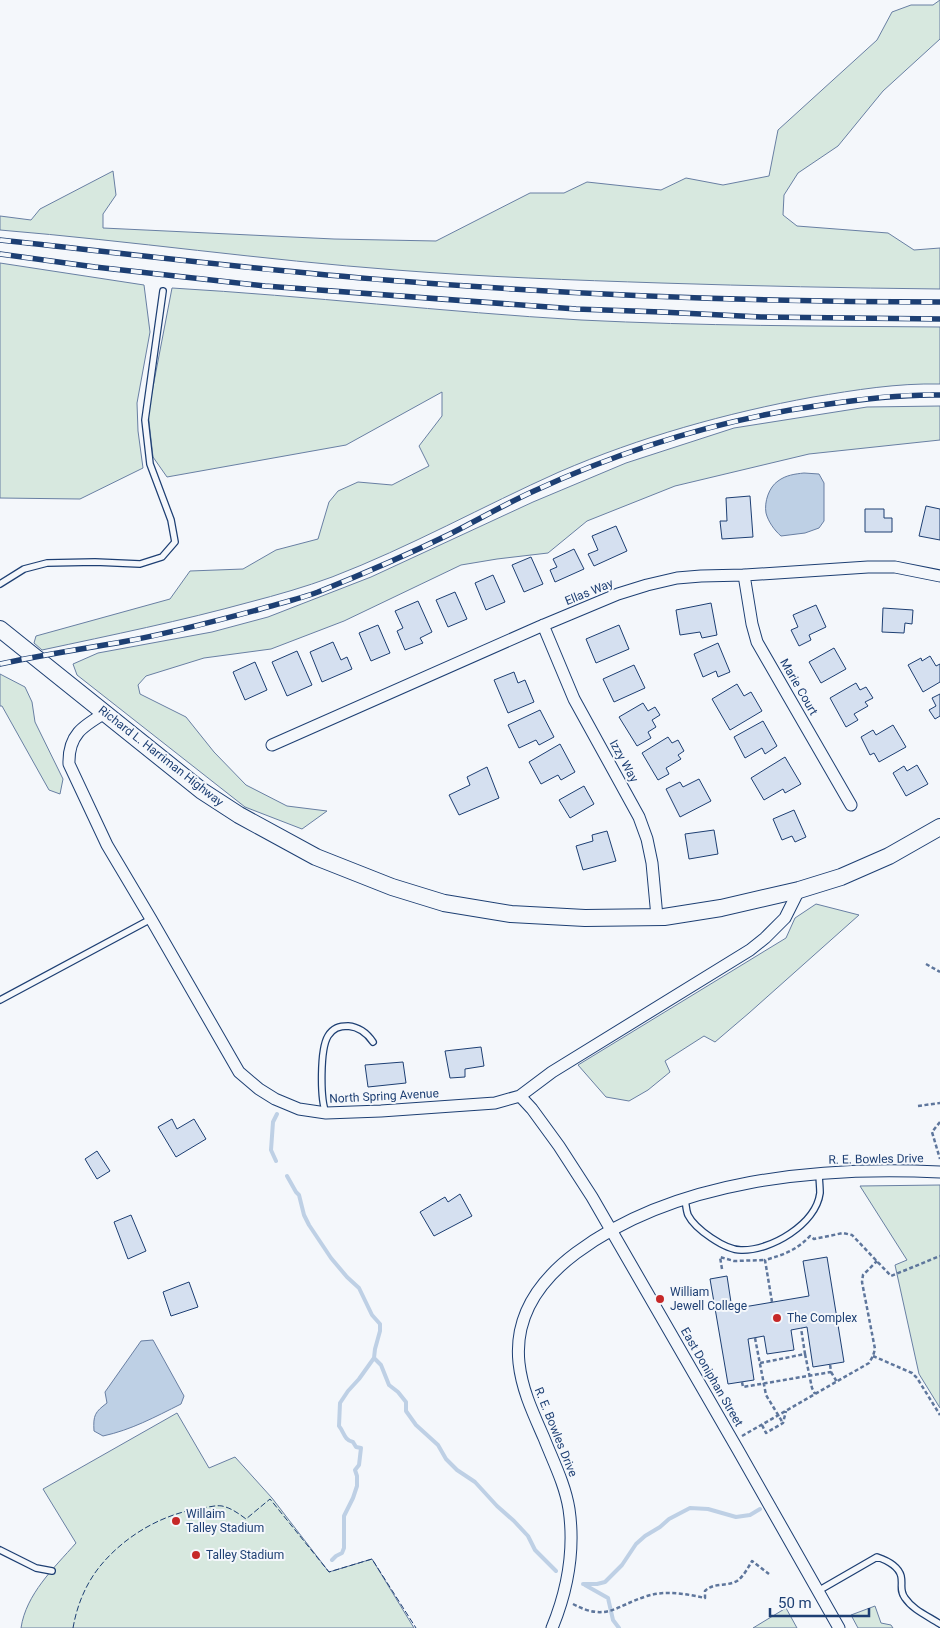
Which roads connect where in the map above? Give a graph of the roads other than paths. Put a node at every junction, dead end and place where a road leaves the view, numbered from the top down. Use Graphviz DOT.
graph roads {
  1 [pos="163,291"];
  2 [pos="744,575"];
  3 [pos="940,576"];
  4 [pos="0,584"];
  5 [pos="543,625"];
  6 [pos="0,629"];
  7 [pos="105,713"];
  8 [pos="272,745"];
  9 [pos="851,805"];
  10 [pos="940,827"];
  11 [pos="799,890"];
  12 [pos="657,917"];
  13 [pos="151,919"];
  14 [pos="0,1000"];
  15 [pos="373,1042"];
  16 [pos="520,1096"];
  17 [pos="326,1113"];
  18 [pos="940,1172"];
  19 [pos="819,1173"];
  20 [pos="684,1198"];
  21 [pos="611,1231"];
  22 [pos="0,1550"];
  23 [pos="52,1571"];
  24 [pos="818,1591"];
  25 [pos="940,1624"];
  26 [pos="552,1628"];
  27 [pos="839,1628"];
  1 -- 4 [label="lane"];
  2 -- 3 [label="street, Ellas Way"];
  2 -- 5 [label="street, Ellas Way"];
  2 -- 9 [label="street, Marie Court"];
  5 -- 8 [label="street, Ellas Way"];
  5 -- 12 [label="street, Izzy Way"];
  6 -- 7 [label="main road, Richard L. Harriman Highway"];
  7 -- 12 [label="main road, Richard L. Harriman Highway"];
  7 -- 13 [label="street, North Spring Avenue"];
  10 -- 11 [label="main road, Richard L. Harriman Highway"];
  11 -- 12 [label="main road, Richard L. Harriman Highway"];
  11 -- 16 [label="street, North Spring Avenue"];
  13 -- 14 [label="lane"];
  13 -- 17 [label="street, North Spring Avenue"];
  15 -- 17 [label="lane"];
  16 -- 17 [label="street, North Spring Avenue"];
  16 -- 21 [label="street, East Doniphan Street"];
  18 -- 19 [label="street, R. E. Bowles Drive"];
  19 -- 20 [label="street, R. E. Bowles Drive"];
  19 -- 20 [label="lane"];
  20 -- 21 [label="street, R. E. Bowles Drive"];
  21 -- 24 [label="street, East Doniphan Street"];
  21 -- 26 [label="street, R. E. Bowles Drive"];
  22 -- 23 [label="lane"];
  24 -- 25 [label="lane"];
  24 -- 27 [label="street, East Doniphan Street"];
}
